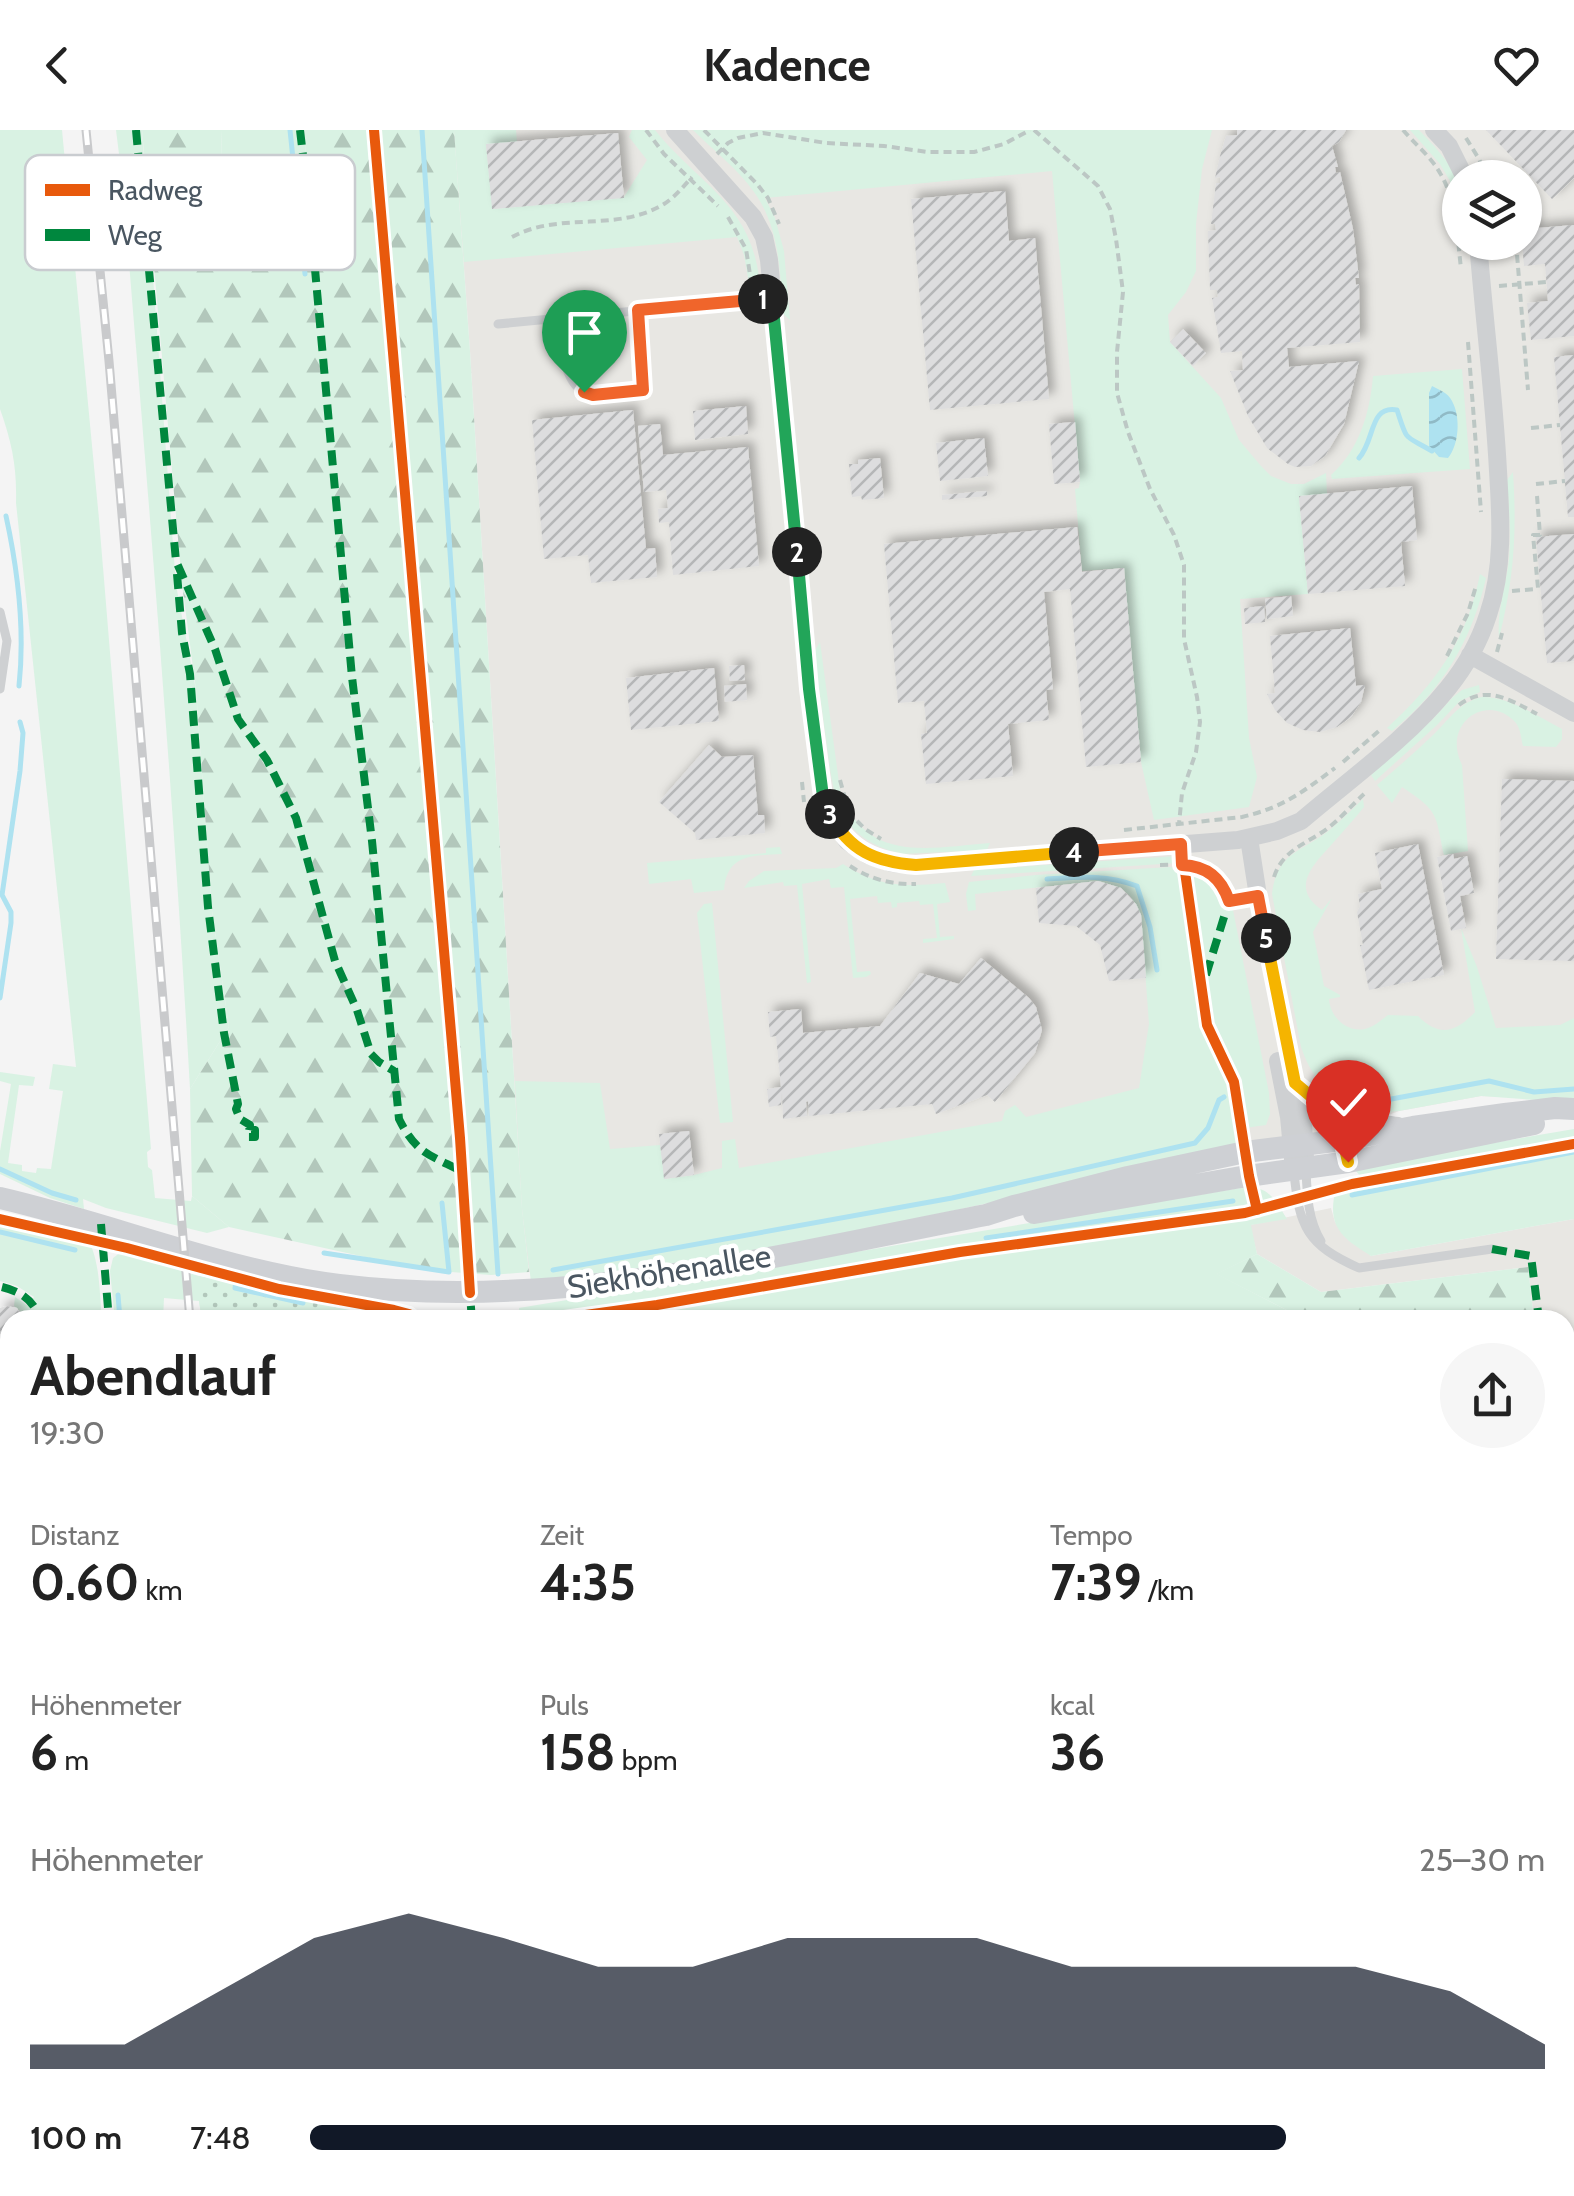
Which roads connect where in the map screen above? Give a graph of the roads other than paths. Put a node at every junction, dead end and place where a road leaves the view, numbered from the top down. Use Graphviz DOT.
graph roads {
  1 [pos="675,130"];
  2 [pos="1434,130"];
  3 [pos="1456,160"];
  4 [pos="1480,260"];
  5 [pos="763,299"];
  6 [pos="638,310"];
  7 [pos="558,318"];
  8 [pos="498,324"];
  9 [pos="0,612"];
  10 [pos="1470,655"];
  11 [pos="0,689"];
  12 [pos="1574,713"];
  13 [pos="1244,839"];
  14 [pos="1253,897"];
  15 [pos="1295,1083"];
  16 [pos="1574,1112"];
  17 [pos="1412,1127"];
  18 [pos="1299,1157"];
  19 [pos="0,1198"];
  20 [pos="1492,1249"];
  1 -- 5 [label="street"];
  2 -- 3 [label="street"];
  4 -- 10 [label="street"];
  5 -- 6 [label="lane"];
  5 -- 13 [label="street"];
  6 -- 7 [label="lane"];
  6 -- 7 [label="lane"];
  7 -- 8 [label="lane"];
  9 -- 11 [label="lane"];
  10 -- 12 [label="street"];
  10 -- 13 [label="street"];
  13 -- 14 [label="street"];
  14 -- 15 [label="street"];
  14 -- 18 [label="street"];
  15 -- 17 [label="street"];
  15 -- 18 [label="street"];
  16 -- 17 [label="main road, Siekhöhenallee"];
  16 -- 18 [label="main road, Siekhöhenallee"];
  17 -- 18 [label="main road, Siekhöhenallee"];
  18 -- 19 [label="main road, Siekhöhenallee"];
  18 -- 20 [label="lane"];
}
